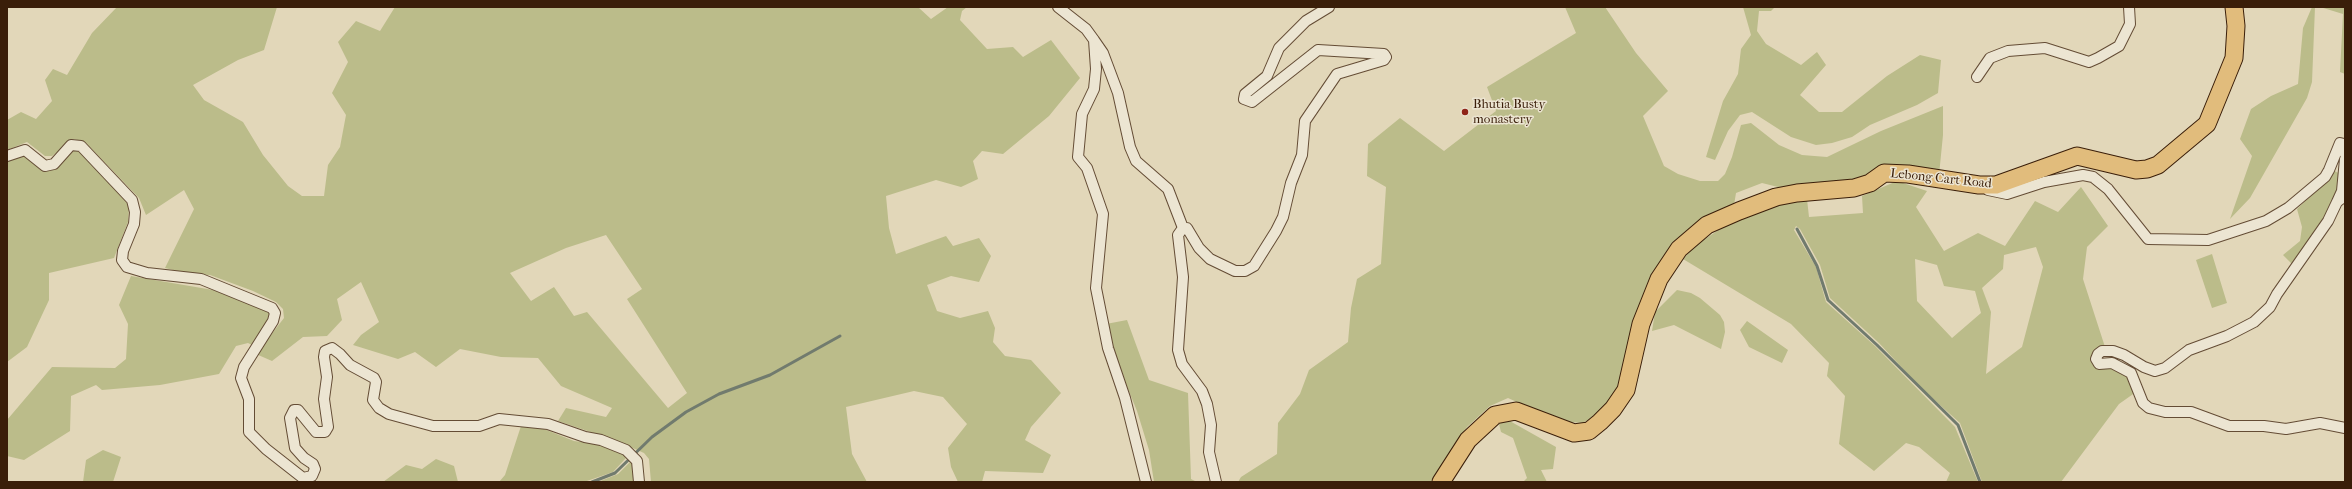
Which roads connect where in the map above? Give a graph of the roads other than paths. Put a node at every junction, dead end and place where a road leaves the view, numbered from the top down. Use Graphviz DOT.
graph roads {
  1 [pos="1058,7"];
  2 [pos="1329,7"];
  3 [pos="2129,7"];
  4 [pos="2234,7"];
  5 [pos="1094,40"];
  6 [pos="1977,77"];
  7 [pos="2345,154"];
  8 [pos="7,156"];
  9 [pos="2345,159"];
  10 [pos="1979,185"];
  11 [pos="2341,199"];
  12 [pos="1183,228"];
  13 [pos="2345,428"];
  14 [pos="639,482"];
  15 [pos="1146,482"];
  16 [pos="1216,482"];
  17 [pos="1441,482"];
  1 -- 5 [label="street"];
  2 -- 12 [label="street"];
  3 -- 6 [label="street"];
  4 -- 10 [label="highway, Lebong Cart Road"];
  5 -- 12 [label="street"];
  5 -- 15 [label="street"];
  7 -- 10 [label="street"];
  8 -- 14 [label="street"];
  9 -- 11 [label="street"];
  10 -- 17 [label="highway, Lebong Cart Road"];
  11 -- 13 [label="street"];
  12 -- 16 [label="street"];
}
